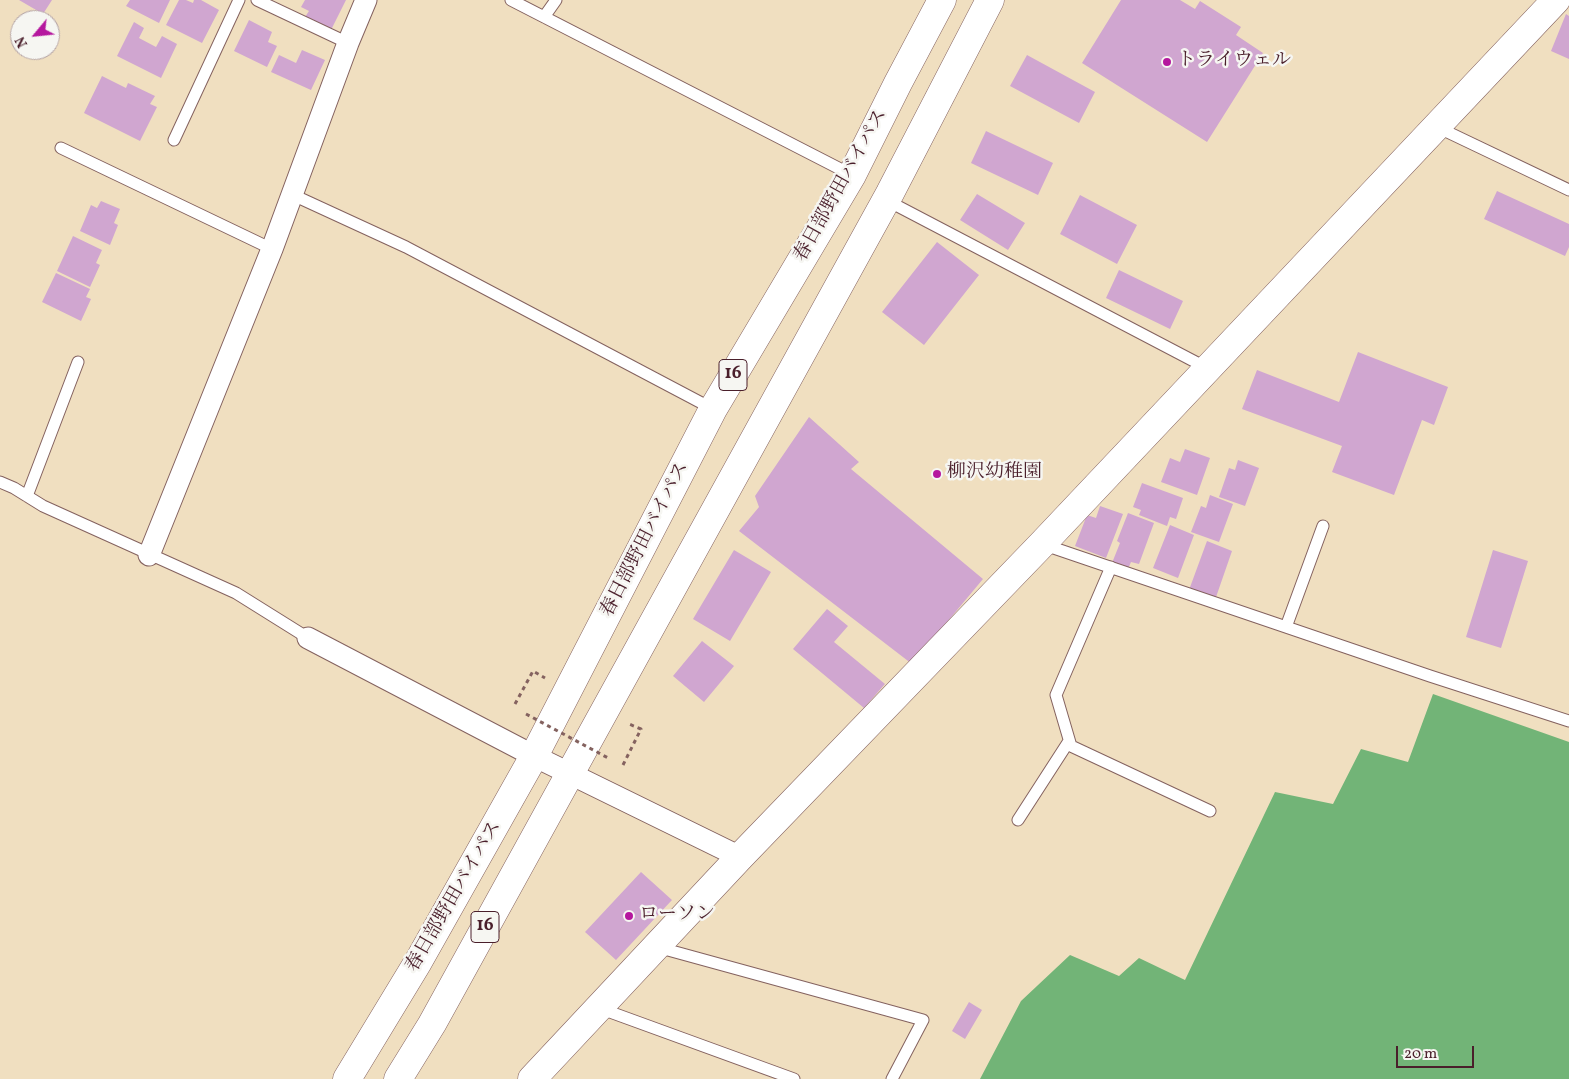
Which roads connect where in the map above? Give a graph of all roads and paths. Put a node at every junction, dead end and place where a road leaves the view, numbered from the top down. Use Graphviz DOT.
graph roads {
  1 [pos="239,0"];
  2 [pos="257,0"];
  3 [pos="366,0"];
  4 [pos="511,0"];
  5 [pos="556,0"];
  6 [pos="928,0"];
  7 [pos="942,0"];
  8 [pos="990,0"];
  9 [pos="1008,0"];
  10 [pos="1556,0"];
  11 [pos="544,17"];
  12 [pos="348,43"];
  13 [pos="898,84"];
  14 [pos="1436,127"];
  15 [pos="174,140"];
  16 [pos="61,148"];
  17 [pos="852,175"];
  18 [pos="1569,190"];
  19 [pos="293,195"];
  20 [pos="888,197"];
  21 [pos="272,249"];
  22 [pos="78,362"];
  23 [pos="1207,368"];
  24 [pos="713,409"];
  25 [pos="0,482"];
  26 [pos="27,496"];
  27 [pos="1323,526"];
  28 [pos="1042,544"];
  29 [pos="148,555"];
  30 [pos="1111,567"];
  31 [pos="1286,628"];
  32 [pos="308,638"];
  33 [pos="541,685"];
  34 [pos="515,704"];
  35 [pos="530,707"];
  36 [pos="1569,721"];
  37 [pos="626,730"];
  38 [pos="1069,741"];
  39 [pos="614,752"];
  40 [pos="534,756"];
  41 [pos="623,765"];
  42 [pos="570,774"];
  43 [pos="1210,811"];
  44 [pos="1018,820"];
  45 [pos="740,857"];
  46 [pos="656,946"];
  47 [pos="598,1008"];
  48 [pos="347,1079"];
  49 [pos="398,1079"];
  50 [pos="532,1079"];
  51 [pos="794,1079"];
  52 [pos="892,1079"];
  1 -- 15 [label="lane"];
  2 -- 12 [label="lane"];
  3 -- 12 [label="street"];
  4 -- 11 [label="lane"];
  5 -- 11 [label="lane"];
  6 -- 13 [label="main road, 16"];
  7 -- 13 [label="main road, 春日部野田バイパス / 16"];
  8 -- 20 [label="main road, 16"];
  9 -- 20 [label="main road, 16"];
  10 -- 14 [label="main road"];
  11 -- 17 [label="lane"];
  12 -- 19 [label="street"];
  13 -- 17 [label="main road, 春日部野田バイパス / 16"];
  14 -- 18 [label="lane"];
  14 -- 23 [label="main road"];
  16 -- 21 [label="lane"];
  17 -- 24 [label="main road, 春日部野田バイパス / 16"];
  19 -- 21 [label="street"];
  19 -- 24 [label="lane"];
  20 -- 23 [label="lane"];
  20 -- 42 [label="main road, 16"];
  21 -- 29 [label="street"];
  22 -- 26 [label="lane"];
  23 -- 28 [label="main road"];
  24 -- 40 [label="main road, 春日部野田バイパス / 16"];
  25 -- 26 [label="lane"];
  26 -- 29 [label="lane"];
  27 -- 31 [label="lane"];
  28 -- 30 [label="lane"];
  28 -- 45 [label="main road"];
  29 -- 32 [label="lane"];
  30 -- 31 [label="lane"];
  30 -- 38 [label="lane"];
  31 -- 36 [label="lane"];
  32 -- 40 [label="street"];
  33 -- 34 [label="path"];
  35 -- 39 [label="path, bridge"];
  37 -- 41 [label="path"];
  38 -- 43 [label="lane"];
  38 -- 44 [label="lane"];
  40 -- 42 [label="street"];
  40 -- 48 [label="main road, 春日部野田バイパス / 16"];
  42 -- 45 [label="street"];
  42 -- 49 [label="main road, 16"];
  45 -- 46 [label="main road"];
  46 -- 47 [label="main road"];
  46 -- 52 [label="lane"];
  47 -- 50 [label="main road"];
  47 -- 51 [label="lane"];
}
